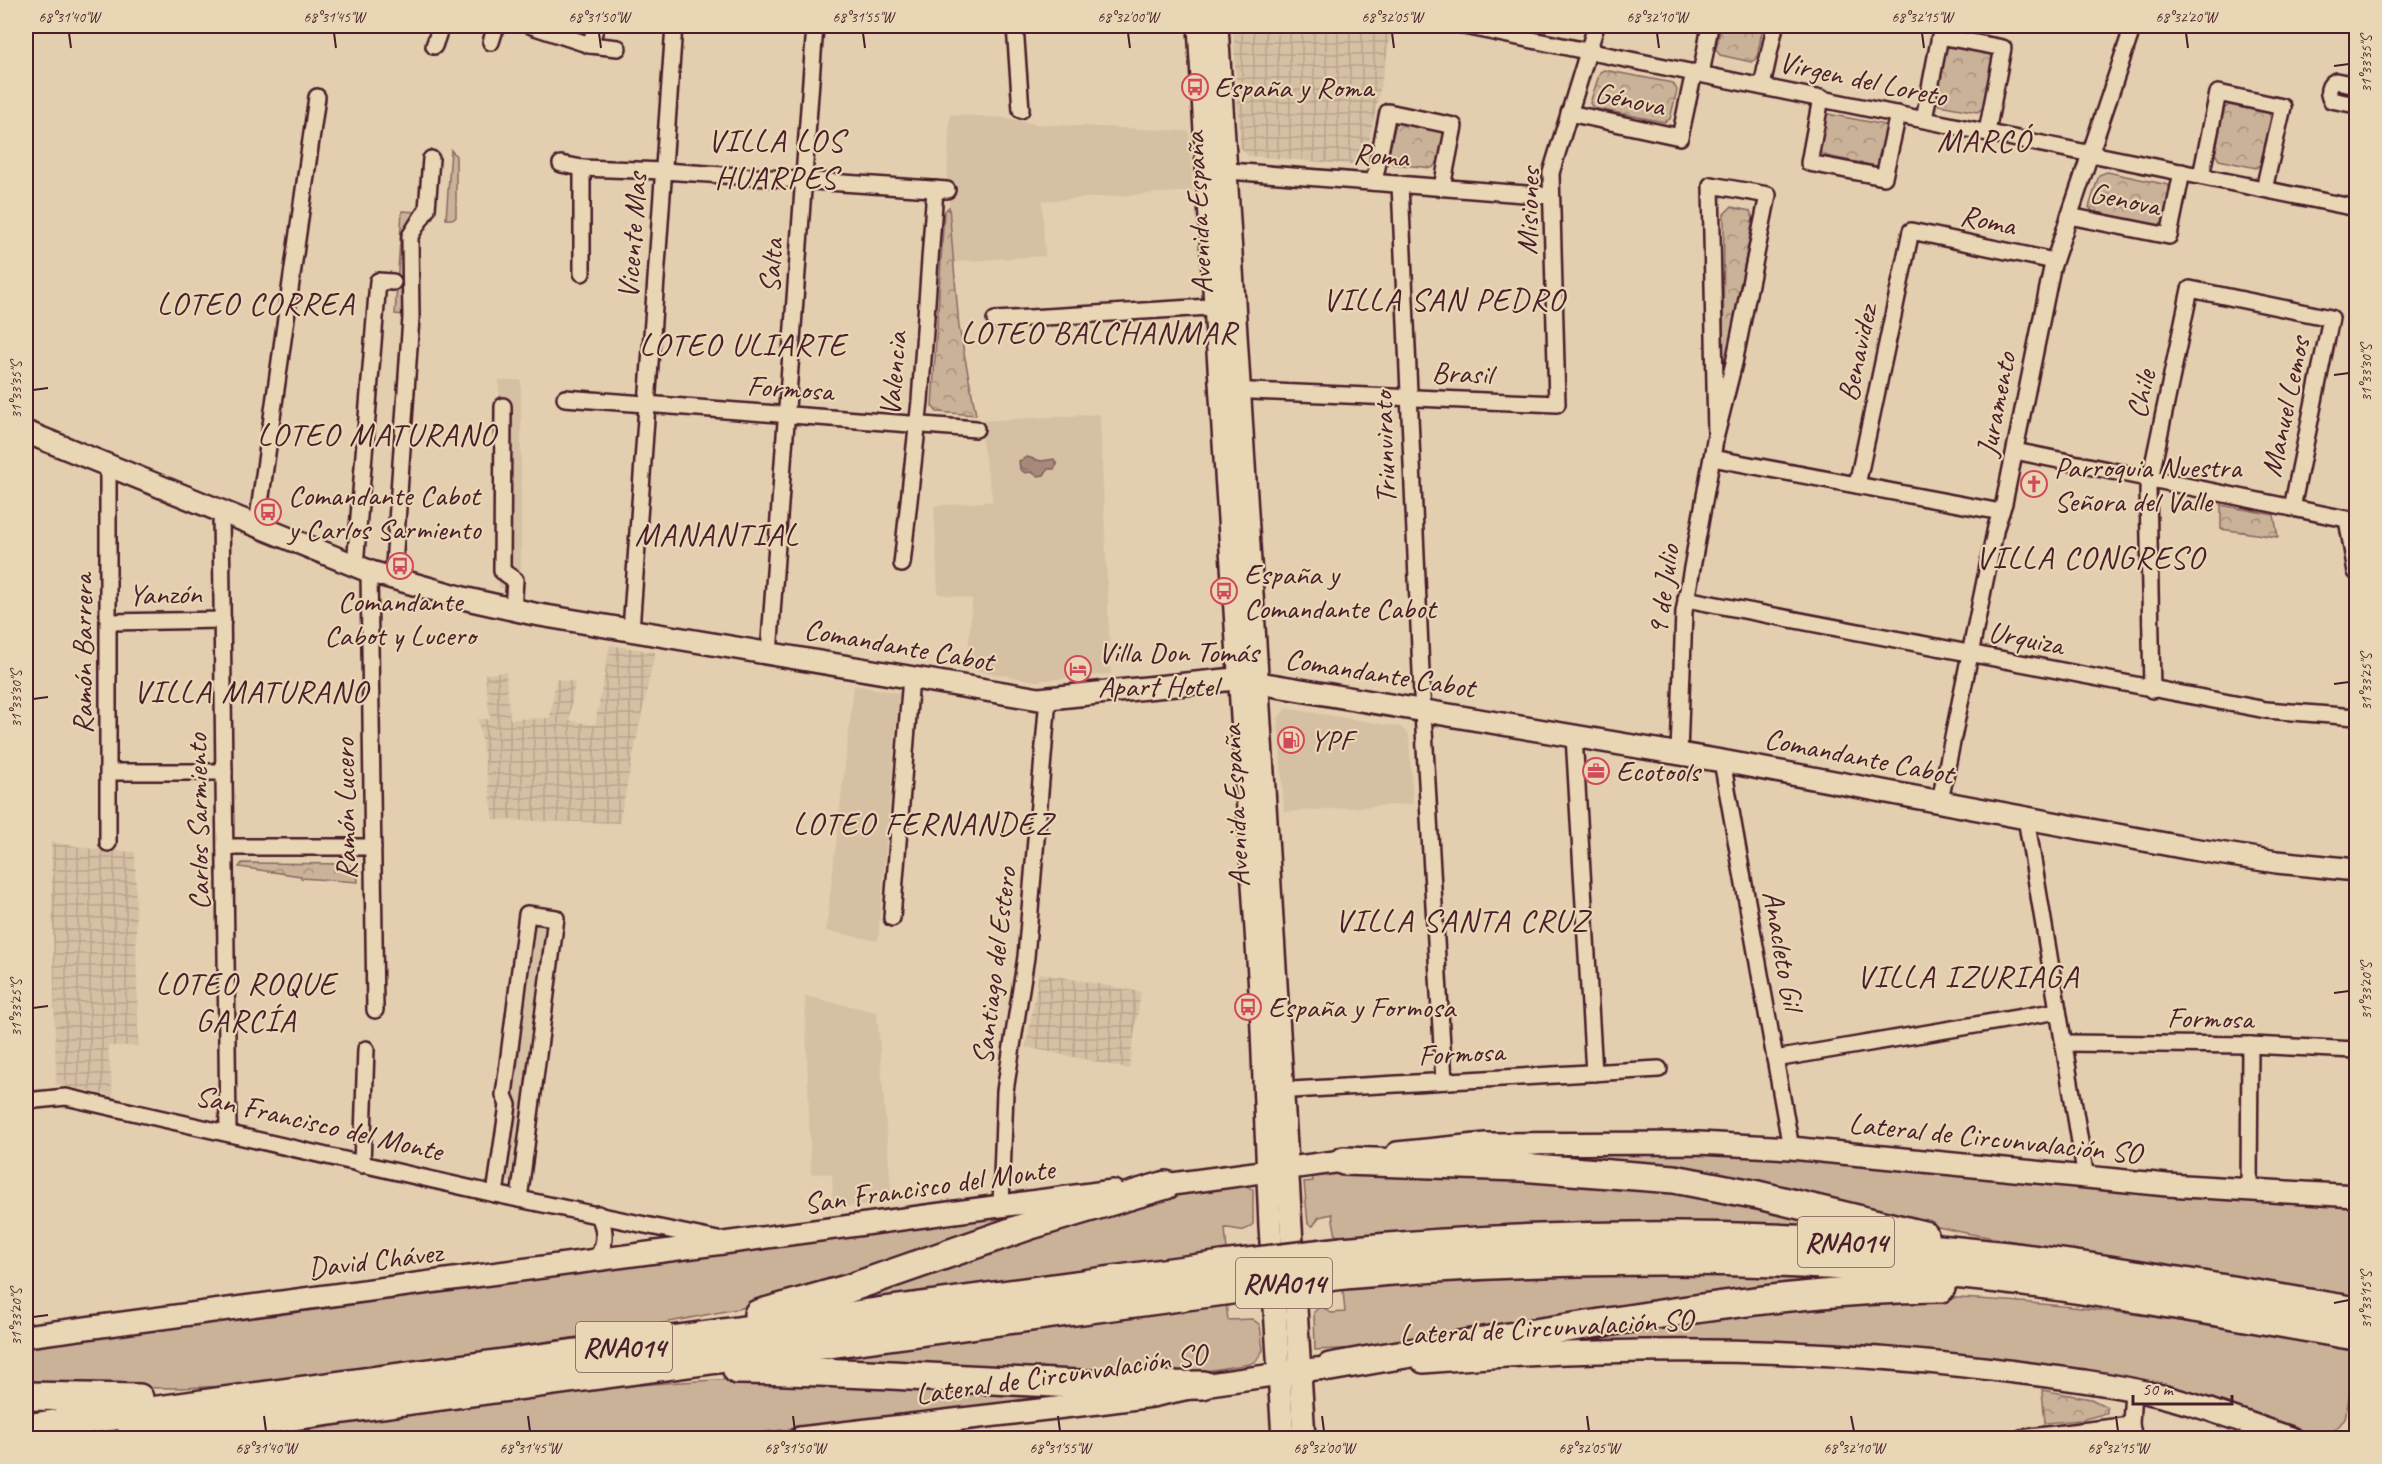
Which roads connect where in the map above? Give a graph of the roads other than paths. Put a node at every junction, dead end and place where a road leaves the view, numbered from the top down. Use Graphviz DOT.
graph roads {
  1 [pos="441,26"];
  2 [pos="496,26"];
  3 [pos="532,26"];
  4 [pos="596,26"];
  5 [pos="674,26"];
  6 [pos="815,26"];
  7 [pos="1016,26"];
  8 [pos="1199,26"];
  9 [pos="1217,26"];
  10 [pos="1464,26"];
  11 [pos="1596,26"];
  12 [pos="1710,26"];
  13 [pos="1775,26"];
  14 [pos="2133,26"];
  15 [pos="1490,28"];
  16 [pos="491,42"];
  17 [pos="590,45"];
  18 [pos="434,46"];
  19 [pos="618,48"];
  20 [pos="1588,51"];
  21 [pos="1698,73"];
  22 [pos="2356,85"];
  23 [pos="1762,86"];
  24 [pos="317,97"];
  25 [pos="1821,98"];
  26 [pos="2356,105"];
  27 [pos="1021,110"];
  28 [pos="1569,113"];
  29 [pos="1898,114"];
  30 [pos="1924,119"];
  31 [pos="1987,132"];
  32 [pos="2090,153"];
  33 [pos="431,159"];
  34 [pos="561,164"];
  35 [pos="582,168"];
  36 [pos="1217,170"];
  37 [pos="664,171"];
  38 [pos="2182,172"];
  39 [pos="2201,176"];
  40 [pos="804,180"];
  41 [pos="1374,182"];
  42 [pos="1400,184"];
  43 [pos="1442,187"];
  44 [pos="2264,189"];
  45 [pos="1551,196"];
  46 [pos="2356,208"];
  47 [pos="2069,216"];
  48 [pos="1911,231"];
  49 [pos="2054,261"];
  50 [pos="582,273"];
  51 [pos="393,282"];
  52 [pos="2190,289"];
  53 [pos="1224,306"];
  54 [pos="995,321"];
  55 [pos="1230,390"];
  56 [pos="565,398"];
  57 [pos="1409,398"];
  58 [pos="647,404"];
  59 [pos="1557,404"];
  60 [pos="503,406"];
  61 [pos="787,415"];
  62 [pos="916,424"];
  63 [pos="976,429"];
  64 [pos="26,432"];
  65 [pos="1716,435"];
  66 [pos="2014,451"];
  67 [pos="1712,458"];
  68 [pos="108,465"];
  69 [pos="2150,479"];
  70 [pos="1857,485"];
  71 [pos="2292,508"];
  72 [pos="221,511"];
  73 [pos="2001,512"];
  74 [pos="2352,520"];
  75 [pos="257,525"];
  76 [pos="902,564"];
  77 [pos="362,569"];
  78 [pos="2356,572"];
  79 [pos="393,580"];
  80 [pos="1686,599"];
  81 [pos="513,610"];
  82 [pos="223,620"];
  83 [pos="109,622"];
  84 [pos="631,630"];
  85 [pos="769,654"];
  86 [pos="1970,654"];
  87 [pos="911,677"];
  88 [pos="1249,682"];
  89 [pos="2152,690"];
  90 [pos="1048,698"];
  91 [pos="1423,711"];
  92 [pos="2356,717"];
  93 [pos="1574,736"];
  94 [pos="1679,753"];
  95 [pos="1722,761"];
  96 [pos="109,772"];
  97 [pos="224,772"];
  98 [pos="1940,801"];
  99 [pos="2026,818"];
  100 [pos="108,843"];
  101 [pos="225,847"];
  102 [pos="373,847"];
  103 [pos="2356,870"];
  104 [pos="892,918"];
  105 [pos="375,1010"];
  106 [pos="2058,1011"];
  107 [pos="2063,1043"];
  108 [pos="2250,1046"];
  109 [pos="366,1049"];
  110 [pos="2356,1050"];
  111 [pos="1775,1059"];
  112 [pos="1659,1069"];
  113 [pos="1594,1073"];
  114 [pos="1444,1081"];
  115 [pos="1273,1091"];
  116 [pos="26,1101"];
  117 [pos="228,1133"];
  118 [pos="1791,1148"];
  119 [pos="1344,1161"];
  120 [pos="362,1165"];
  121 [pos="1277,1168"];
  122 [pos="2086,1178"];
  123 [pos="1166,1185"];
  124 [pos="2249,1189"];
  125 [pos="495,1194"];
  126 [pos="2356,1196"];
  127 [pos="519,1199"];
  128 [pos="1001,1206"];
  129 [pos="598,1214"];
  130 [pos="732,1243"];
  131 [pos="2006,1256"];
  132 [pos="592,1262"];
  133 [pos="1343,1263"];
  134 [pos="1223,1278"];
  135 [pos="2081,1291"];
  136 [pos="2350,1322"];
  137 [pos="26,1336"];
  138 [pos="638,1345"];
  139 [pos="1330,1367"];
  140 [pos="1290,1373"];
  141 [pos="594,1375"];
  142 [pos="1203,1385"];
  143 [pos="2133,1389"];
  144 [pos="279,1394"];
  145 [pos="26,1396"];
  146 [pos="301,1416"];
  147 [pos="26,1428"];
  148 [pos="2132,1432"];
  149 [pos="844,1436"];
  150 [pos="129,1438"];
  151 [pos="207,1438"];
  152 [pos="800,1438"];
  153 [pos="1284,1438"];
  154 [pos="1304,1438"];
  155 [pos="2021,1438"];
  156 [pos="2291,1438"];
  1 -- 18 [label="street"];
  2 -- 16 [label="street"];
  3 -- 17 [label="street"];
  4 -- 17 [label="street"];
  5 -- 37 [label="street, Vicente Mas"];
  6 -- 40 [label="street, Salta"];
  7 -- 27 [label="street"];
  8 -- 36 [label="main road, Avenida España"];
  9 -- 36 [label="main road, Avenida España"];
  10 -- 15 [label="street, Virgen del Loreto"];
  11 -- 20 [label="street, Misiones"];
  12 -- 21 [label="street"];
  13 -- 23 [label="street"];
  14 -- 32 [label="street, Juramento"];
  15 -- 20 [label="street, Virgen del Loreto"];
  17 -- 19 [label="street"];
  20 -- 21 [label="street, Virgen del Loreto"];
  20 -- 28 [label="street, Misiones"];
  21 -- 23 [label="street, Virgen del Loreto"];
  21 -- 28 [label="street, Génova"];
  22 -- 26 [label="street"];
  23 -- 25 [label="street, Virgen del Loreto"];
  24 -- 75 [label="street"];
  25 -- 29 [label="street, Virgen del Loreto"];
  25 -- 29 [label="street"];
  28 -- 45 [label="street, Misiones"];
  29 -- 30 [label="street, Virgen del Loreto"];
  30 -- 31 [label="street, Virgen del Loreto"];
  30 -- 31 [label="street"];
  31 -- 32 [label="street, Virgen del Loreto"];
  32 -- 38 [label="street, Virgen del Loreto"];
  32 -- 47 [label="street, Juramento"];
  33 -- 79 [label="street"];
  34 -- 35 [label="street"];
  35 -- 37 [label="street"];
  35 -- 50 [label="street"];
  36 -- 41 [label="street, Roma"];
  36 -- 53 [label="main road, Avenida España"];
  37 -- 40 [label="street"];
  37 -- 58 [label="street, Vicente Mas"];
  38 -- 39 [label="street, Virgen del Loreto"];
  38 -- 47 [label="street, Genova"];
  39 -- 44 [label="street, Virgen del Loreto"];
  39 -- 44 [label="street"];
  40 -- 61 [label="street, Salta"];
  40 -- 62 [label="street, Valencia"];
  41 -- 42 [label="street, Roma"];
  41 -- 43 [label="street"];
  42 -- 43 [label="street, Roma"];
  42 -- 57 [label="street, Triunvirato"];
  43 -- 45 [label="street, Roma"];
  44 -- 46 [label="street, Virgen del Loreto"];
  45 -- 59 [label="street, Misiones"];
  47 -- 49 [label="street, Juramento"];
  48 -- 49 [label="street, Roma"];
  48 -- 70 [label="street, Benavidez"];
  49 -- 66 [label="street, Juramento"];
  51 -- 77 [label="street, Ramón Lucero"];
  52 -- 69 [label="street, Chile"];
  52 -- 71 [label="street, Manuel Lemos"];
  53 -- 54 [label="street"];
  53 -- 55 [label="main road, Avenida España"];
  55 -- 57 [label="street, Brasil"];
  55 -- 88 [label="main road, Avenida España"];
  56 -- 58 [label="street, Formosa"];
  57 -- 59 [label="street, Brasil"];
  57 -- 91 [label="street, Triunvirato"];
  58 -- 61 [label="street, Formosa"];
  58 -- 84 [label="street, Vicente Mas"];
  60 -- 81 [label="street"];
  61 -- 62 [label="street, Formosa"];
  61 -- 85 [label="street, Salta"];
  62 -- 63 [label="street, Formosa"];
  62 -- 76 [label="street, Valencia"];
  64 -- 68 [label="main road, Comandante Cabot"];
  65 -- 65 [label="street, 9 de Julio"];
  65 -- 67 [label="street, 9 de Julio"];
  66 -- 69 [label="street"];
  66 -- 73 [label="street, Juramento"];
  67 -- 70 [label="street"];
  67 -- 80 [label="street, 9 de Julio"];
  68 -- 72 [label="main road, Comandante Cabot"];
  68 -- 83 [label="street, Ramón Barrera"];
  69 -- 71 [label="street"];
  69 -- 89 [label="street, Chile"];
  70 -- 73 [label="street"];
  71 -- 74 [label="street"];
  72 -- 75 [label="main road, Comandante Cabot"];
  72 -- 82 [label="street, Carlos Sarmiento"];
  73 -- 86 [label="street, Juramento"];
  74 -- 78 [label="street"];
  75 -- 77 [label="main road, Comandante Cabot"];
  77 -- 79 [label="main road, Comandante Cabot"];
  77 -- 102 [label="street, Ramón Lucero"];
  79 -- 81 [label="main road, Comandante Cabot"];
  80 -- 86 [label="street, Urquiza"];
  80 -- 94 [label="street, 9 de Julio"];
  81 -- 84 [label="main road, Comandante Cabot"];
  82 -- 83 [label="street, Yanzón"];
  82 -- 97 [label="street, Carlos Sarmiento"];
  83 -- 96 [label="street, Ramón Barrera"];
  84 -- 85 [label="main road, Comandante Cabot"];
  85 -- 87 [label="main road, Comandante Cabot"];
  86 -- 89 [label="street, Urquiza"];
  86 -- 98 [label="street, Juramento"];
  87 -- 90 [label="main road, Comandante Cabot"];
  87 -- 104 [label="street"];
  88 -- 90 [label="main road, Comandante Cabot"];
  88 -- 91 [label="main road, Comandante Cabot"];
  88 -- 115 [label="main road, Avenida España"];
  89 -- 92 [label="street, Urquiza"];
  90 -- 128 [label="street, Santiago del Estero"];
  91 -- 93 [label="main road, Comandante Cabot"];
  91 -- 114 [label="street, Triunvirato"];
  93 -- 94 [label="main road, Comandante Cabot"];
  93 -- 113 [label="street"];
  94 -- 95 [label="main road, Comandante Cabot"];
  95 -- 98 [label="main road, Comandante Cabot"];
  95 -- 111 [label="street, Anacleto Gil"];
  96 -- 97 [label="street"];
  96 -- 100 [label="street, Ramón Barrera"];
  97 -- 101 [label="street, Carlos Sarmiento"];
  98 -- 99 [label="main road, Comandante Cabot"];
  99 -- 103 [label="main road, Comandante Cabot"];
  99 -- 106 [label="street"];
  101 -- 102 [label="street"];
  101 -- 117 [label="street, Carlos Sarmiento"];
  102 -- 105 [label="street, Ramón Lucero"];
  106 -- 107 [label="street"];
  106 -- 111 [label="street"];
  107 -- 108 [label="street, Formosa"];
  107 -- 122 [label="street"];
  108 -- 110 [label="street, Formosa"];
  108 -- 124 [label="street"];
  109 -- 120 [label="street"];
  111 -- 118 [label="street, Anacleto Gil"];
  112 -- 113 [label="street, Formosa"];
  113 -- 114 [label="street, Formosa"];
  114 -- 115 [label="street, Formosa"];
  115 -- 121 [label="main road, Avenida España"];
  116 -- 117 [label="street, San Francisco del Monte"];
  117 -- 120 [label="street, San Francisco del Monte"];
  118 -- 119 [label="main road, Lateral de Circunvalación SO"];
  118 -- 122 [label="main road, Lateral de Circunvalación SO"];
  119 -- 121 [label="main road, Lateral de Circunvalación SO"];
  119 -- 131 [label="highway"];
  120 -- 125 [label="street, San Francisco del Monte"];
  121 -- 123 [label="main road, San Francisco del Monte"];
  121 -- 140 [label="main road, Avenida España"];
  122 -- 124 [label="main road, Lateral de Circunvalación SO"];
  123 -- 128 [label="main road, San Francisco del Monte"];
  123 -- 138 [label="highway"];
  124 -- 126 [label="main road, Lateral de Circunvalación SO"];
  125 -- 127 [label="street, San Francisco del Monte"];
  125 -- 127 [label="street"];
  127 -- 129 [label="street, San Francisco del Monte"];
  128 -- 130 [label="main road, San Francisco del Monte"];
  129 -- 130 [label="street, San Francisco del Monte"];
  129 -- 132 [label="street"];
  130 -- 132 [label="main road, David Chávez"];
  131 -- 133 [label="highway, RNA014"];
  131 -- 136 [label="highway, RNA014"];
  132 -- 137 [label="main road, David Chávez"];
  133 -- 134 [label="highway, RNA014, bridge"];
  133 -- 135 [label="highway, RNA014"];
  134 -- 138 [label="highway, RNA014"];
  134 -- 141 [label="highway, RNA014"];
  135 -- 136 [label="highway, RNA014"];
  135 -- 139 [label="highway"];
  138 -- 144 [label="highway, RNA014"];
  139 -- 140 [label="main road, Lateral de Circunvalación SO"];
  139 -- 143 [label="main road, Lateral de Circunvalación SO"];
  140 -- 142 [label="main road, Lateral de Circunvalación SO"];
  140 -- 153 [label="main road, Avenida España"];
  140 -- 154 [label="main road, Avenida España"];
  141 -- 142 [label="highway"];
  141 -- 146 [label="highway, RNA014"];
  142 -- 149 [label="main road, Lateral de Circunvalación SO"];
  143 -- 148 [label="street"];
  143 -- 156 [label="main road, Lateral de Circunvalación SO"];
  144 -- 145 [label="highway"];
  144 -- 147 [label="highway, RNA014"];
  146 -- 150 [label="highway, RNA014"];
  146 -- 151 [label="highway"];
  148 -- 155 [label="street"];
  149 -- 152 [label="main road, Lateral de Circunvalación SO"];
}
